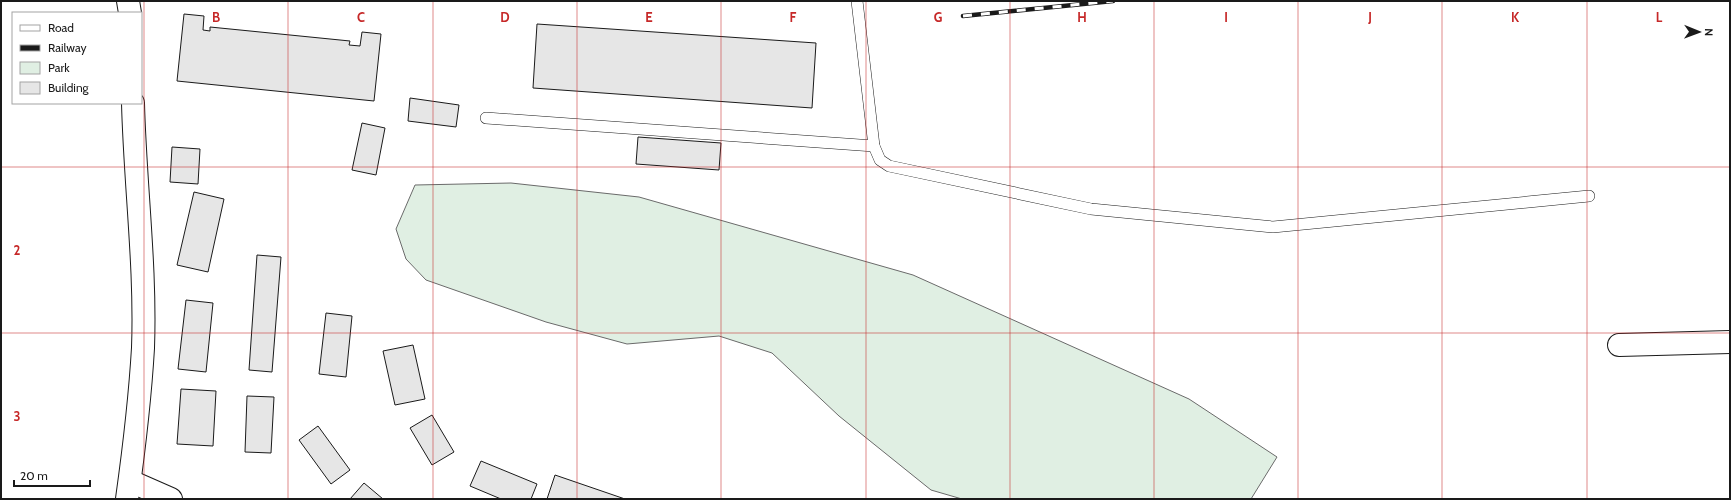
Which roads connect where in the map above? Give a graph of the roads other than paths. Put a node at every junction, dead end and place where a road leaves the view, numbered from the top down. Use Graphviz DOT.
graph roads {
  1 [pos="128,1"];
  2 [pos="858,1"];
  3 [pos="130,12"];
  4 [pos="133,104"];
  5 [pos="486,118"];
  6 [pos="874,146"];
  7 [pos="1589,196"];
  8 [pos="1730,342"];
  9 [pos="1619,345"];
  10 [pos="128,490"];
  11 [pos="171,499"];
  1 -- 3 [label="street"];
  2 -- 6 [label="lane"];
  4 -- 10 [label="street"];
  5 -- 6 [label="lane"];
  6 -- 7 [label="lane"];
  8 -- 9 [label="street"];
  10 -- 11 [label="street"];
}
